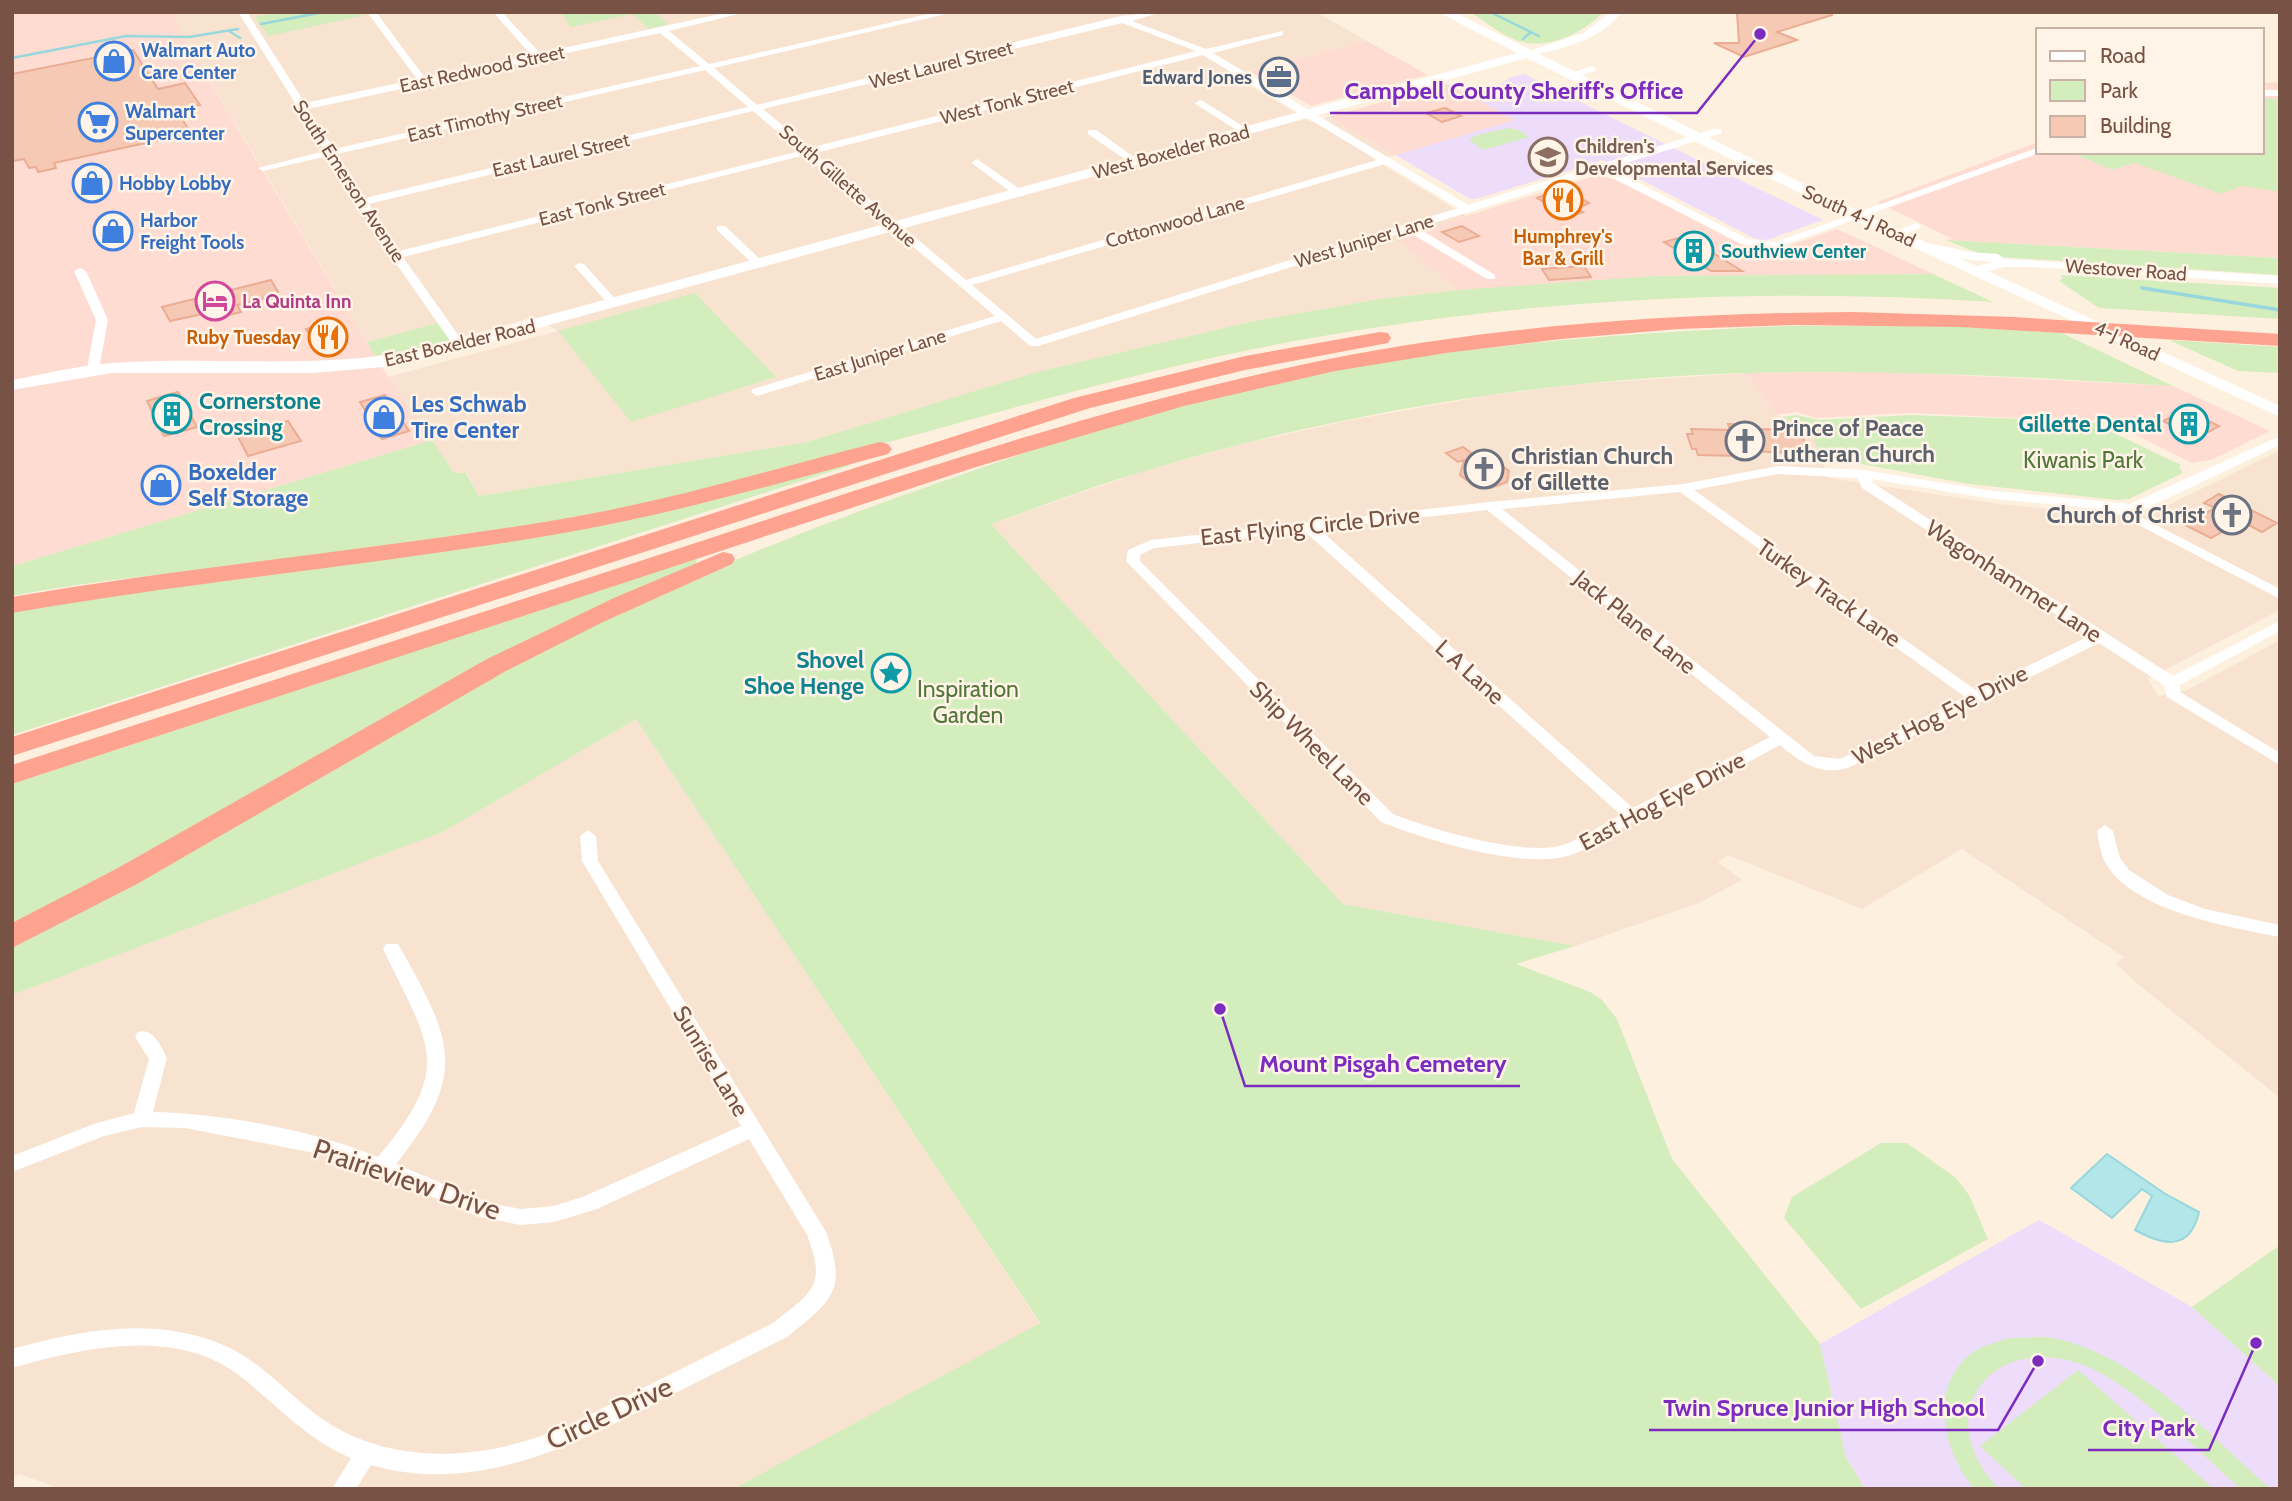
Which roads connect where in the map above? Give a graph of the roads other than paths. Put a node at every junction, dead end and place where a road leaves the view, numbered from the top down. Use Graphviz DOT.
graph roads {
  1 [pos="242,12"];
  2 [pos="371,12"];
  3 [pos="497,12"];
  4 [pos="743,12"];
  5 [pos="950,12"];
  6 [pos="1110,12"];
  7 [pos="1157,12"];
  8 [pos="1444,12"];
  9 [pos="1617,12"];
  10 [pos="1124,20"];
  11 [pos="663,30"];
  12 [pos="1280,33"];
  13 [pos="1205,52"];
  14 [pos="1526,54"];
  15 [pos="538,57"];
  16 [pos="708,67"];
  17 [pos="1592,69"];
  18 [pos="1568,76"];
  19 [pos="1445,77"];
  20 [pos="423,82"];
  21 [pos="1200,103"];
  22 [pos="302,107"];
  23 [pos="759,109"];
  24 [pos="1310,114"];
  25 [pos="1092,131"];
  26 [pos="1718,131"];
  27 [pos="1247,132"];
  28 [pos="1694,138"];
  29 [pos="808,152"];
  30 [pos="2036,152"];
  31 [pos="330,153"];
  32 [pos="1387,160"];
  33 [pos="977,162"];
  34 [pos="1136,162"];
  35 [pos="1601,167"];
  36 [pos="263,168"];
  37 [pos="1020,194"];
  38 [pos="362,202"];
  39 [pos="1467,209"];
  40 [pos="1857,216"];
  41 [pos="1409,226"];
  42 [pos="1916,226"];
  43 [pos="721,228"];
  44 [pos="897,228"];
  45 [pos="1896,234"];
  46 [pos="1923,246"];
  47 [pos="396,256"];
  48 [pos="2033,263"];
  49 [pos="760,265"];
  50 [pos="580,266"];
  51 [pos="80,271"];
  52 [pos="1974,271"];
  53 [pos="1491,277"];
  54 [pos="2280,280"];
  55 [pos="963,284"];
  56 [pos="614,304"];
  57 [pos="1003,317"];
  58 [pos="2280,324"];
  59 [pos="1392,336"];
  60 [pos="2280,340"];
  61 [pos="1034,343"];
  62 [pos="460,346"];
  63 [pos="93,369"];
  64 [pos="12,386"];
  65 [pos="757,392"];
  66 [pos="1175,402"];
  67 [pos="2280,412"];
  68 [pos="2280,440"];
  69 [pos="1864,474"];
  70 [pos="1683,488"];
  71 [pos="1490,506"];
  72 [pos="2113,508"];
  73 [pos="1308,527"];
  74 [pos="1133,553"];
  75 [pos="2280,595"];
  76 [pos="12,605"];
  77 [pos="2280,625"];
  78 [pos="2099,637"];
  79 [pos="2172,683"];
  80 [pos="1975,697"];
  81 [pos="1781,738"];
  82 [pos="12,747"];
  83 [pos="2280,760"];
  84 [pos="12,775"];
  85 [pos="1633,817"];
  86 [pos="2105,831"];
  87 [pos="589,836"];
  88 [pos="1540,854"];
  89 [pos="2280,931"];
  90 [pos="12,937"];
  91 [pos="392,949"];
  92 [pos="144,1038"];
  93 [pos="142,1119"];
  94 [pos="753,1129"];
  95 [pos="12,1164"];
  96 [pos="382,1167"];
  97 [pos="826,1287"];
  98 [pos="12,1359"];
  99 [pos="366,1454"];
  100 [pos="343,1489"];
  1 -- 22 [label="street, South Emerson Avenue"];
  2 -- 20 [label="street"];
  3 -- 15 [label="street"];
  4 -- 11 [label="street, East Redwood Street"];
  5 -- 16 [label="street, East Timothy Street"];
  6 -- 10 [label="street"];
  7 -- 10 [label="street, West Laurel Street"];
  8 -- 14 [label="main road, South 4-J Road"];
  9 -- 14 [label="street"];
  10 -- 13 [label="street"];
  10 -- 23 [label="street, West Laurel Street"];
  11 -- 15 [label="street, East Redwood Street"];
  11 -- 16 [label="street, South Gillette Avenue"];
  12 -- 13 [label="street, West Tonk Street"];
  13 -- 24 [label="street"];
  13 -- 29 [label="street, West Tonk Street"];
  14 -- 18 [label="main road, South 4-J Road"];
  14 -- 19 [label="main road"];
  15 -- 20 [label="street, East Redwood Street"];
  16 -- 23 [label="street, South Gillette Avenue"];
  16 -- 31 [label="street, East Timothy Street"];
  17 -- 18 [label="street"];
  18 -- 19 [label="main road"];
  18 -- 28 [label="main road, South 4-J Road"];
  19 -- 24 [label="main road, West Boxelder Road"];
  20 -- 22 [label="street, East Redwood Street"];
  21 -- 27 [label="street"];
  22 -- 31 [label="street, South Emerson Avenue"];
  23 -- 29 [label="street, South Gillette Avenue"];
  23 -- 38 [label="street, East Laurel Street"];
  24 -- 27 [label="main road, West Boxelder Road"];
  24 -- 32 [label="street"];
  25 -- 34 [label="street"];
  26 -- 28 [label="street, West Juniper Lane"];
  27 -- 34 [label="main road, West Boxelder Road"];
  28 -- 35 [label="street, West Juniper Lane"];
  28 -- 40 [label="main road, South 4-J Road"];
  29 -- 44 [label="street, South Gillette Avenue"];
  29 -- 47 [label="street, East Tonk Street"];
  30 -- 40 [label="street"];
  31 -- 36 [label="street, East Timothy Street"];
  31 -- 38 [label="street, South Emerson Avenue"];
  32 -- 39 [label="street"];
  32 -- 55 [label="street, Cottonwood Lane"];
  33 -- 37 [label="street"];
  34 -- 37 [label="main road, West Boxelder Road"];
  35 -- 39 [label="street, West Juniper Lane"];
  35 -- 40 [label="street"];
  37 -- 44 [label="main road, West Boxelder Road"];
  38 -- 47 [label="street, South Emerson Avenue"];
  39 -- 41 [label="street, West Juniper Lane"];
  40 -- 45 [label="main road, South 4-J Road"];
  41 -- 53 [label="street"];
  41 -- 61 [label="street, West Juniper Lane"];
  42 -- 45 [label="street"];
  43 -- 49 [label="street"];
  44 -- 49 [label="main road, East Boxelder Road"];
  44 -- 55 [label="street, South Gillette Avenue"];
  45 -- 46 [label="main road, South 4-J Road"];
  46 -- 48 [label="street"];
  46 -- 52 [label="main road, South 4-J Road"];
  47 -- 62 [label="street, South Emerson Avenue"];
  48 -- 52 [label="street, Westover Road"];
  48 -- 54 [label="street, Westover Road"];
  49 -- 56 [label="main road, East Boxelder Road"];
  50 -- 56 [label="street"];
  51 -- 63 [label="street"];
  52 -- 67 [label="main road, 4-J Road"];
  55 -- 57 [label="street, South Gillette Avenue"];
  56 -- 62 [label="main road, East Boxelder Road"];
  57 -- 61 [label="street, South Gillette Avenue"];
  57 -- 65 [label="street, East Juniper Lane"];
  58 -- 59 [label="highway"];
  59 -- 76 [label="highway"];
  59 -- 82 [label="highway"];
  60 -- 66 [label="highway"];
  62 -- 63 [label="main road, East Boxelder Road"];
  63 -- 64 [label="main road, East Boxelder Road"];
  66 -- 84 [label="highway"];
  66 -- 90 [label="highway"];
  68 -- 72 [label="street"];
  69 -- 70 [label="street, East Flying Circle Drive"];
  69 -- 72 [label="street, East Flying Circle Drive"];
  69 -- 78 [label="street, Wagonhammer Lane"];
  70 -- 71 [label="street, East Flying Circle Drive"];
  70 -- 80 [label="street, Turkey Track Lane"];
  71 -- 73 [label="street, East Flying Circle Drive"];
  71 -- 81 [label="street, Jack Plane Lane"];
  72 -- 75 [label="street"];
  73 -- 74 [label="street, East Flying Circle Drive"];
  73 -- 85 [label="street, L A Lane"];
  74 -- 88 [label="street, Ship Wheel Lane"];
  77 -- 79 [label="street"];
  78 -- 79 [label="street, Wagonhammer Lane"];
  78 -- 80 [label="street, West Hog Eye Drive"];
  79 -- 83 [label="street, Wagonhammer Lane"];
  80 -- 81 [label="street, West Hog Eye Drive"];
  81 -- 85 [label="street, East Hog Eye Drive"];
  85 -- 88 [label="street, East Hog Eye Drive"];
  86 -- 89 [label="street"];
  87 -- 94 [label="street, Sunrise Lane"];
  91 -- 96 [label="street"];
  92 -- 93 [label="street"];
  93 -- 95 [label="street, Prairieview Drive"];
  93 -- 96 [label="street, Prairieview Drive"];
  94 -- 96 [label="street, Prairieview Drive"];
  94 -- 97 [label="street, Sunrise Lane"];
  97 -- 99 [label="street, Circle Drive"];
  98 -- 99 [label="street, Circle Drive"];
  99 -- 100 [label="street"];
}
